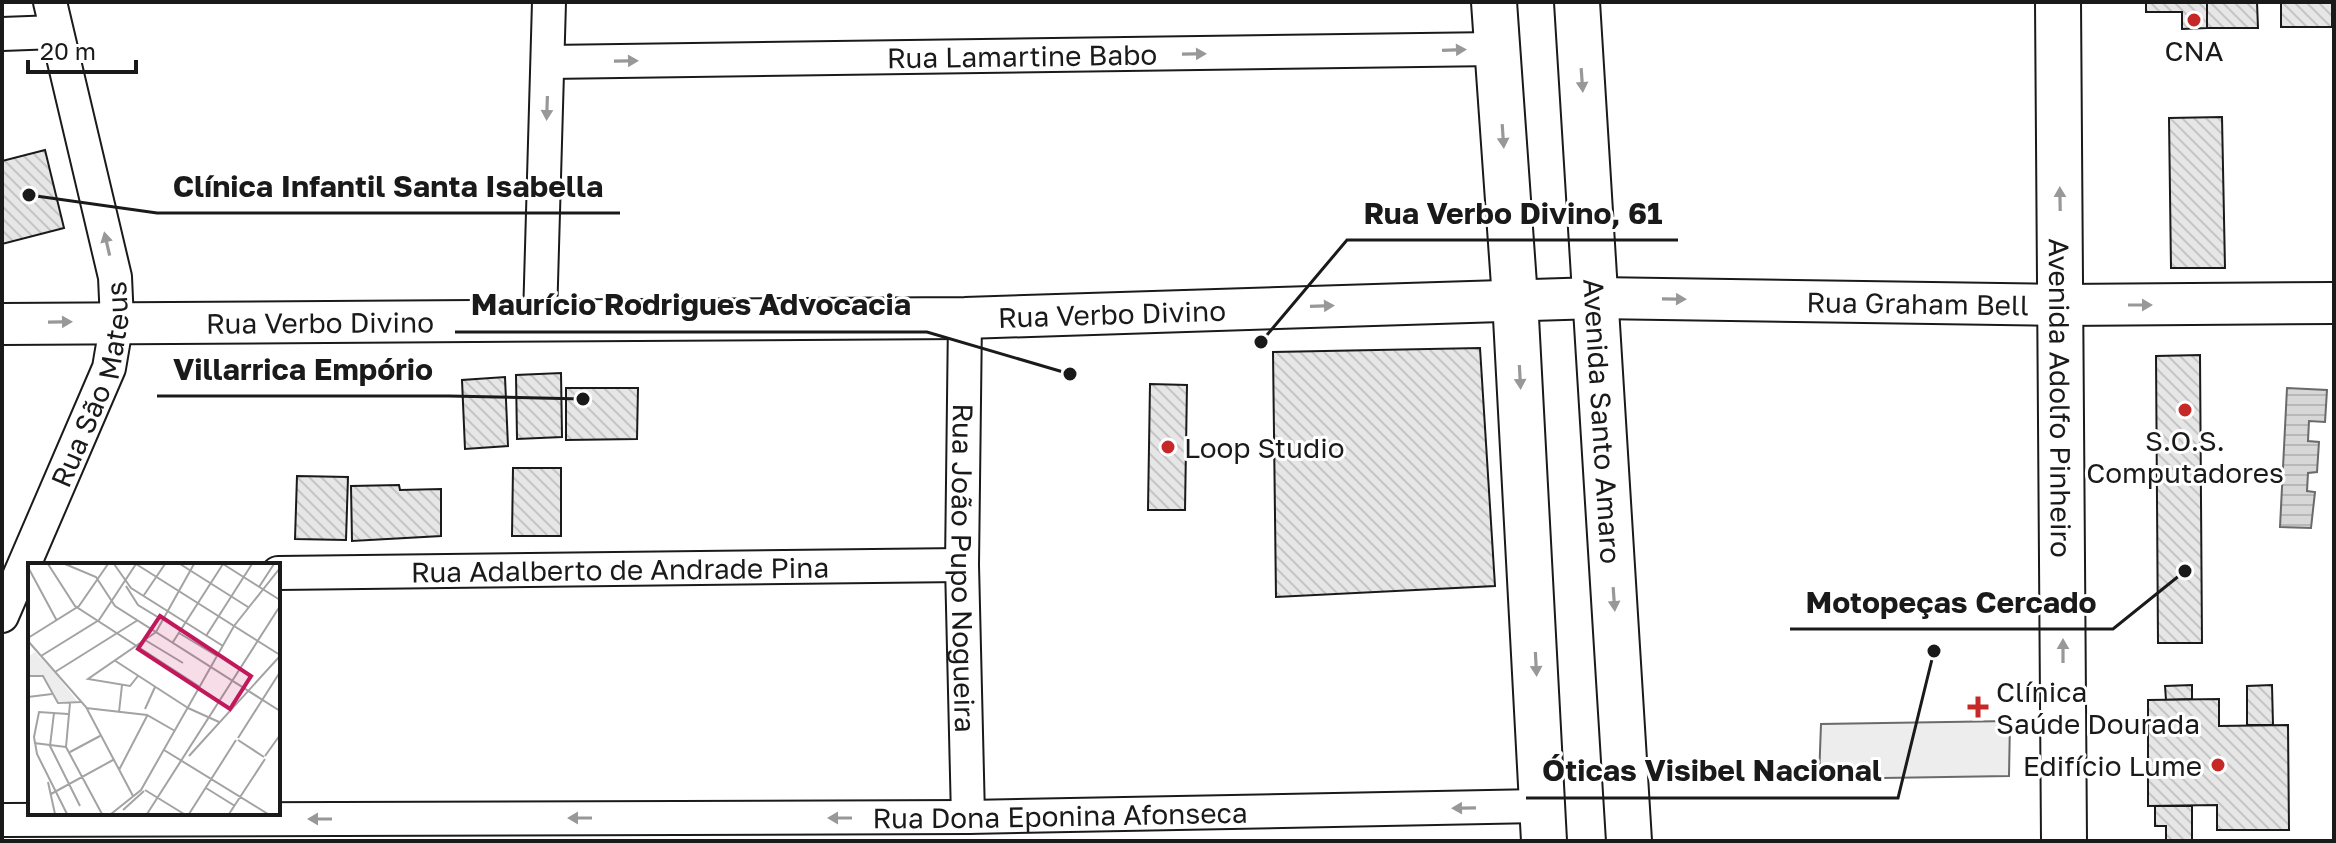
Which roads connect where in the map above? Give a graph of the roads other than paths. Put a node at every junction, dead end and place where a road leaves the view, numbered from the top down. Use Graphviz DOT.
graph roads {
  1 [pos="549,2"];
  2 [pos="1494,2"];
  3 [pos="1577,2"];
  4 [pos="2058,2"];
  5 [pos="53,17"];
  6 [pos="2,34"];
  7 [pos="1496,49"];
  8 [pos="548,62"];
  9 [pos="1596,298"];
  10 [pos="1515,299"];
  11 [pos="2334,303"];
  12 [pos="2062,305"];
  13 [pos="540,318"];
  14 [pos="965,318"];
  15 [pos="117,321"];
  16 [pos="2,324"];
  17 [pos="32,563"];
  18 [pos="962,565"];
  19 [pos="280,573"];
  20 [pos="24,582"];
  21 [pos="2,616"];
  22 [pos="968,817"];
  23 [pos="2,820"];
  24 [pos="1543,824"];
  25 [pos="1629,841"];
  26 [pos="2064,841"];
  1 -- 8 [label="street"];
  2 -- 7 [label="main road"];
  3 -- 9 [label="main road, Avenida Santo Amaro, one-way"];
  12 -- 4 [label="main road, Avenida Adolfo Pinheiro, one-way"];
  5 -- 6 [label="street"];
  15 -- 5 [label="street, Rua São Mateus, one-way"];
  8 -- 7 [label="street, Rua Lamartine Babo, one-way"];
  7 -- 10 [label="main road, one-way"];
  8 -- 13 [label="street, one-way"];
  9 -- 10 [label="street, Rua Verbo Divino"];
  9 -- 12 [label="street, Rua Graham Bell, one-way"];
  9 -- 25 [label="main road, Avenida Santo Amaro, one-way"];
  14 -- 10 [label="street, Rua Verbo Divino, one-way"];
  10 -- 24 [label="main road, one-way"];
  12 -- 11 [label="street, Rua Graham Bell, one-way"];
  26 -- 12 [label="main road, Avenida Adolfo Pinheiro, one-way"];
  13 -- 14 [label="street, Rua Verbo Divino"];
  13 -- 15 [label="street, Rua Verbo Divino"];
  14 -- 18 [label="street, Rua João Pupo Nogueira"];
  16 -- 15 [label="street, Rua Verbo Divino, one-way"];
  15 -- 17 [label="street, Rua São Mateus"];
  18 -- 19 [label="street, Rua Adalberto de Andrade Pina"];
  18 -- 22 [label="street, Rua João Pupo Nogueira"];
  20 -- 21 [label="street, Rua São Mateus"];
  22 -- 23 [label="street, Rua Dona Eponina Afonseca, one-way"];
  24 -- 22 [label="street, Rua Dona Eponina Afonseca, one-way"];
}
